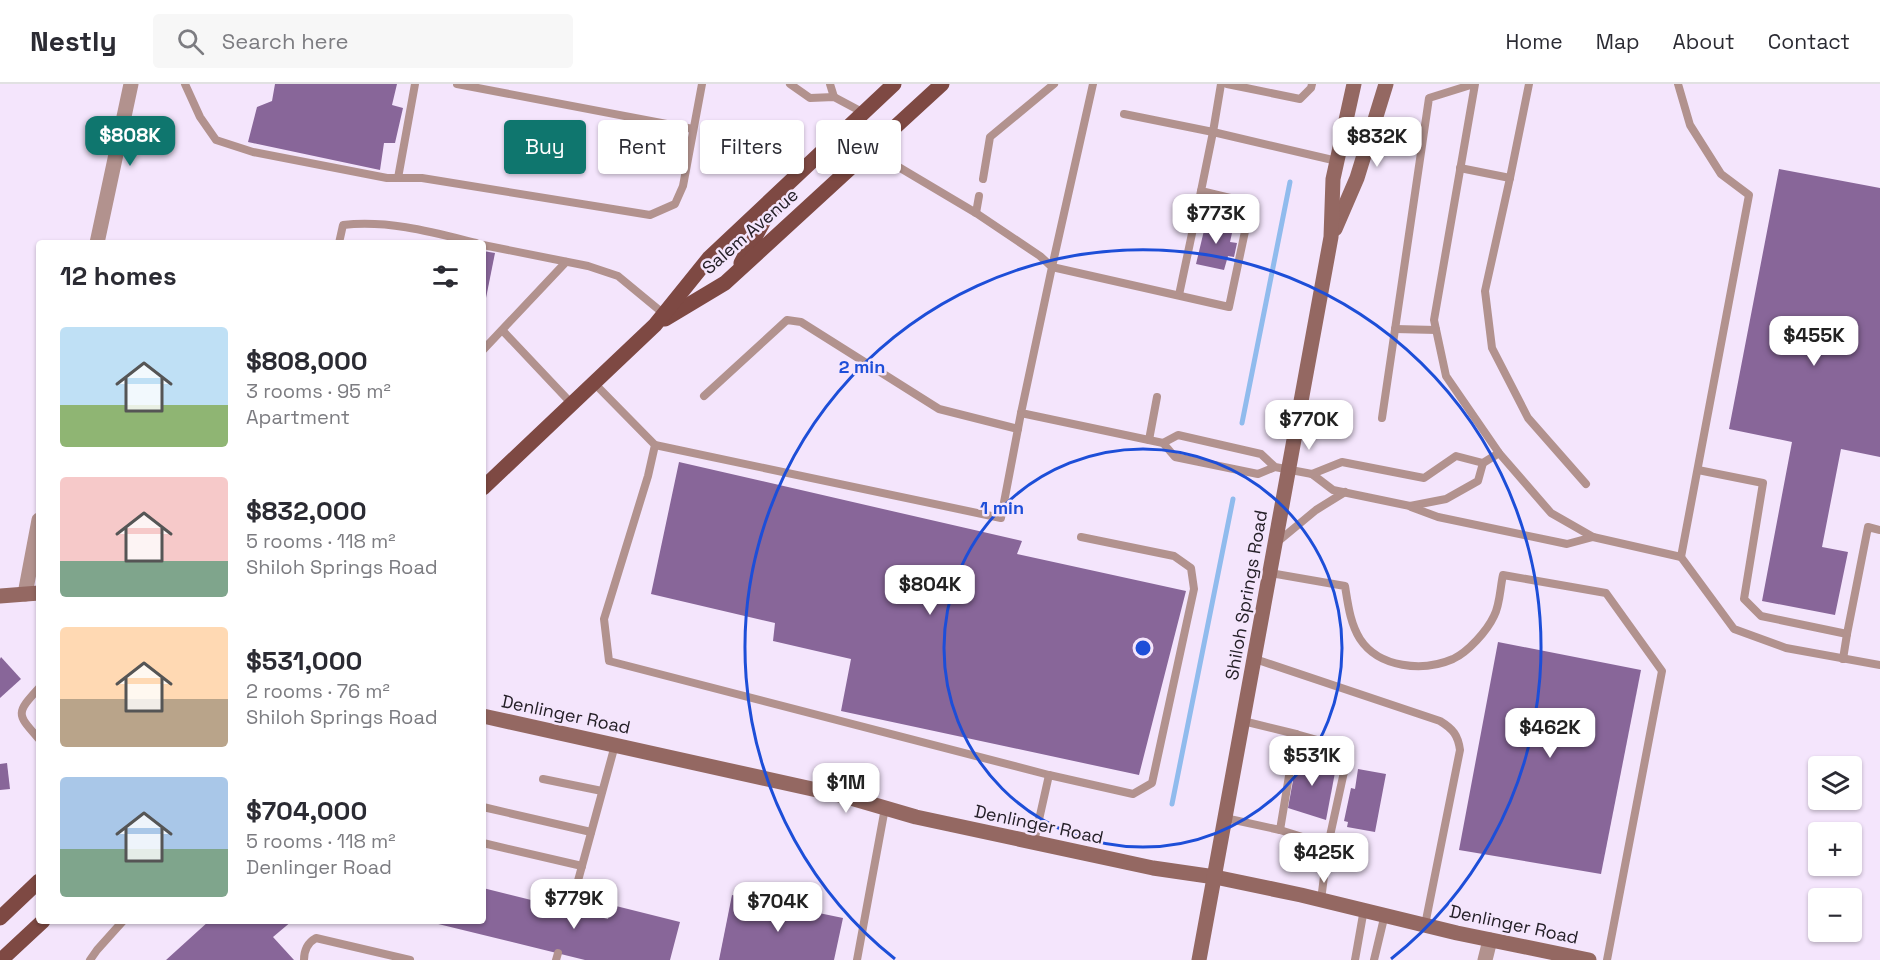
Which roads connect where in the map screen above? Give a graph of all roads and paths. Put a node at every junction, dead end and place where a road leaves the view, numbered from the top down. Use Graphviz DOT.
graph roads {
  1 [pos="130,84"];
  2 [pos="185,84"];
  3 [pos="416,84"];
  4 [pos="457,84"];
  5 [pos="702,84"];
  6 [pos="790,84"];
  7 [pos="830,84"];
  8 [pos="894,84"];
  9 [pos="942,84"];
  10 [pos="1054,84"];
  11 [pos="1093,84"];
  12 [pos="1221,84"];
  13 [pos="1227,84"];
  14 [pos="1312,84"];
  15 [pos="1354,84"];
  16 [pos="1386,84"];
  17 [pos="1475,84"];
  18 [pos="1529,84"];
  19 [pos="1678,84"];
  20 [pos="834,97"];
  21 [pos="864,113"];
  22 [pos="1124,114"];
  23 [pos="901,122"];
  24 [pos="693,129"];
  25 [pos="1213,132"];
  26 [pos="1337,160"];
  27 [pos="901,168"];
  28 [pos="1460,168"];
  29 [pos="844,174"];
  30 [pos="398,178"];
  31 [pos="1510,178"];
  32 [pos="983,179"];
  33 [pos="1201,191"];
  34 [pos="979,196"];
  35 [pos="976,213"];
  36 [pos="1331,237"];
  37 [pos="98,240"];
  38 [pos="340,240"];
  39 [pos="464,240"];
  40 [pos="486,246"];
  41 [pos="566,262"];
  42 [pos="1052,267"];
  43 [pos="736,273"];
  44 [pos="1179,295"];
  45 [pos="659,319"];
  46 [pos="1395,329"];
  47 [pos="1436,330"];
  48 [pos="503,332"];
  49 [pos="486,347"];
  50 [pos="594,382"];
  51 [pos="704,396"];
  52 [pos="1158,397"];
  53 [pos="572,404"];
  54 [pos="1021,413"];
  55 [pos="1382,418"];
  56 [pos="1018,429"];
  57 [pos="1149,440"];
  58 [pos="1163,443"];
  59 [pos="655,445"];
  60 [pos="1499,453"];
  61 [pos="1483,463"];
  62 [pos="1282,469"];
  63 [pos="1698,470"];
  64 [pos="1312,474"];
  65 [pos="1586,484"];
  66 [pos="486,485"];
  67 [pos="1345,492"];
  68 [pos="1410,507"];
  69 [pos="1880,530"];
  70 [pos="1082,537"];
  71 [pos="1593,537"];
  72 [pos="1275,544"];
  73 [pos="36,552"];
  74 [pos="1681,556"];
  75 [pos="1270,573"];
  76 [pos="32,594"];
  77 [pos="0,596"];
  78 [pos="1847,634"];
  79 [pos="1255,659"];
  80 [pos="1843,659"];
  81 [pos="1880,665"];
  82 [pos="36,691"];
  83 [pos="486,717"];
  84 [pos="1243,721"];
  85 [pos="1296,734"];
  86 [pos="36,735"];
  87 [pos="615,745"];
  88 [pos="1049,775"];
  89 [pos="543,779"];
  90 [pos="602,791"];
  91 [pos="486,808"];
  92 [pos="885,808"];
  93 [pos="1226,818"];
  94 [pos="1280,830"];
  95 [pos="591,832"];
  96 [pos="1034,842"];
  97 [pos="486,844"];
  98 [pos="1329,844"];
  99 [pos="582,866"];
  100 [pos="1215,877"];
  101 [pos="36,885"];
  102 [pos="1321,900"];
  103 [pos="1364,909"];
  104 [pos="570,910"];
  105 [pos="1385,914"];
  106 [pos="0,918"];
  107 [pos="40,924"];
  108 [pos="120,924"];
  109 [pos="1425,925"];
  110 [pos="1490,940"];
  111 [pos="1,960"];
  112 [pos="90,960"];
  113 [pos="304,960"];
  114 [pos="410,960"];
  115 [pos="857,960"];
  116 [pos="1200,960"];
  117 [pos="1355,960"];
  118 [pos="1374,960"];
  119 [pos="1485,960"];
  120 [pos="1589,960"];
  121 [pos="1607,960"];
  1 -- 37 [label="street"];
  2 -- 30 [label="lane"];
  3 -- 30 [label="lane"];
  4 -- 24 [label="lane"];
  5 -- 24 [label="lane"];
  6 -- 20 [label="lane"];
  7 -- 20 [label="lane"];
  8 -- 21 [label="main road, Salem Avenue"];
  9 -- 23 [label="main road, Salem Avenue"];
  10 -- 32 [label="lane"];
  11 -- 42 [label="lane"];
  12 -- 25 [label="lane"];
  13 -- 14 [label="lane"];
  15 -- 26 [label="street, Shiloh Springs Road"];
  16 -- 36 [label="street, Shiloh Springs Road"];
  17 -- 28 [label="lane"];
  17 -- 46 [label="lane"];
  18 -- 31 [label="lane"];
  19 -- 63 [label="lane"];
  20 -- 21 [label="lane"];
  21 -- 43 [label="main road"];
  21 -- 45 [label="main road, Salem Avenue"];
  22 -- 25 [label="lane"];
  24 -- 30 [label="lane"];
  25 -- 26 [label="lane"];
  25 -- 33 [label="lane"];
  26 -- 36 [label="street, Shiloh Springs Road"];
  27 -- 35 [label="lane"];
  28 -- 31 [label="lane"];
  28 -- 47 [label="lane"];
  29 -- 43 [label="main road, Salem Avenue"];
  31 -- 65 [label="lane"];
  33 -- 44 [label="lane"];
  33 -- 44 [label="lane"];
  34 -- 35 [label="lane"];
  35 -- 42 [label="lane"];
  36 -- 62 [label="street, Shiloh Springs Road"];
  38 -- 39 [label="lane"];
  40 -- 41 [label="lane"];
  41 -- 45 [label="lane"];
  41 -- 48 [label="lane"];
  42 -- 44 [label="lane"];
  42 -- 54 [label="lane"];
  43 -- 45 [label="main road, Salem Avenue"];
  45 -- 50 [label="main road, Salem Avenue"];
  46 -- 47 [label="lane"];
  46 -- 55 [label="lane"];
  47 -- 60 [label="lane"];
  48 -- 49 [label="lane"];
  48 -- 53 [label="lane"];
  50 -- 53 [label="main road, Salem Avenue"];
  50 -- 59 [label="lane"];
  51 -- 56 [label="lane"];
  52 -- 57 [label="lane"];
  53 -- 66 [label="main road, Salem Avenue"];
  54 -- 56 [label="lane"];
  54 -- 57 [label="lane"];
  56 -- 59 [label="lane"];
  57 -- 58 [label="lane"];
  58 -- 62 [label="lane"];
  58 -- 62 [label="lane"];
  59 -- 88 [label="lane"];
  60 -- 61 [label="lane"];
  60 -- 71 [label="lane"];
  61 -- 64 [label="lane"];
  61 -- 68 [label="lane"];
  62 -- 64 [label="lane"];
  62 -- 72 [label="street, Shiloh Springs Road"];
  63 -- 74 [label="lane"];
  63 -- 78 [label="lane"];
  64 -- 67 [label="lane"];
  67 -- 68 [label="lane"];
  67 -- 72 [label="lane"];
  68 -- 71 [label="lane"];
  69 -- 78 [label="lane"];
  70 -- 88 [label="lane"];
  71 -- 74 [label="lane"];
  72 -- 75 [label="street, Shiloh Springs Road"];
  73 -- 76 [label="street"];
  74 -- 80 [label="lane"];
  75 -- 79 [label="street, Shiloh Springs Road"];
  75 -- 121 [label="lane"];
  76 -- 77 [label="street"];
  78 -- 80 [label="lane"];
  79 -- 84 [label="street, Shiloh Springs Road"];
  79 -- 109 [label="lane"];
  80 -- 81 [label="lane"];
  82 -- 86 [label="lane"];
  83 -- 87 [label="street, Denlinger Road"];
  84 -- 85 [label="lane"];
  84 -- 93 [label="street, Shiloh Springs Road"];
  85 -- 94 [label="lane"];
  85 -- 98 [label="lane"];
  87 -- 90 [label="lane"];
  87 -- 92 [label="street, Denlinger Road"];
  88 -- 96 [label="lane"];
  89 -- 90 [label="lane"];
  90 -- 95 [label="lane"];
  91 -- 95 [label="lane"];
  92 -- 96 [label="street, Denlinger Road"];
  92 -- 115 [label="lane"];
  93 -- 94 [label="lane"];
  93 -- 100 [label="street, Shiloh Springs Road"];
  94 -- 98 [label="lane"];
  95 -- 99 [label="lane"];
  96 -- 100 [label="street, Denlinger Road"];
  97 -- 99 [label="lane"];
  98 -- 102 [label="lane"];
  99 -- 104 [label="lane"];
  100 -- 102 [label="street, Denlinger Road"];
  100 -- 116 [label="street, Shiloh Springs Road"];
  101 -- 106 [label="main road"];
  102 -- 103 [label="street, Denlinger Road"];
  103 -- 105 [label="street, Denlinger Road"];
  103 -- 117 [label="lane"];
  105 -- 109 [label="street, Denlinger Road"];
  105 -- 118 [label="lane"];
  107 -- 111 [label="main road"];
  108 -- 112 [label="lane"];
  109 -- 110 [label="street, Denlinger Road"];
  110 -- 119 [label="street"];
  110 -- 120 [label="street, Denlinger Road"];
  113 -- 114 [label="lane"];
}
